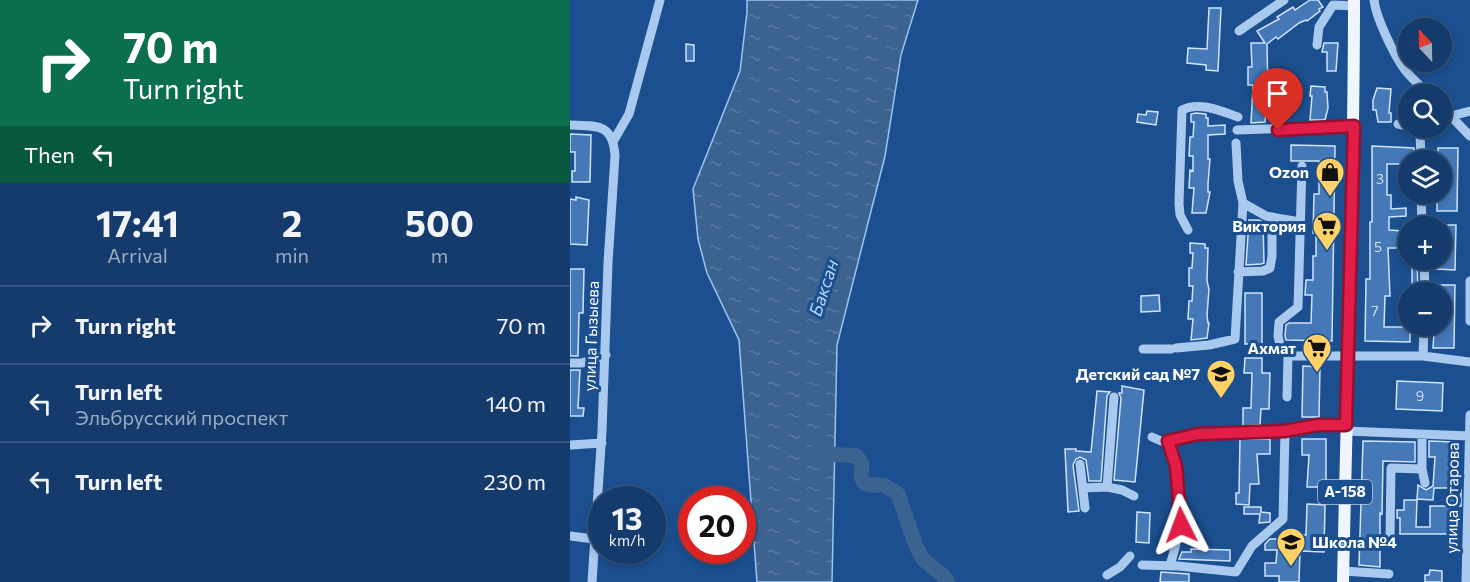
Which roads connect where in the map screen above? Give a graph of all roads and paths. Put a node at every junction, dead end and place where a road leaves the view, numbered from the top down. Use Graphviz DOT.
graph roads {
  1 [pos="660,0"];
  2 [pos="1284,0"];
  3 [pos="1374,0"];
  4 [pos="1354,3"];
  5 [pos="1239,31"];
  6 [pos="1317,45"];
  7 [pos="1418,84"];
  8 [pos="1470,111"];
  9 [pos="1452,116"];
  10 [pos="1238,117"];
  11 [pos="1452,117"];
  12 [pos="570,125"];
  13 [pos="1354,126"];
  14 [pos="1237,130"];
  15 [pos="1470,136"];
  16 [pos="614,140"];
  17 [pos="1236,143"];
  18 [pos="1302,166"];
  19 [pos="1243,203"];
  20 [pos="1272,217"];
  21 [pos="1300,222"];
  22 [pos="1188,230"];
  23 [pos="1238,272"];
  24 [pos="1470,280"];
  25 [pos="1470,297"];
  26 [pos="1470,318"];
  27 [pos="1424,336"];
  28 [pos="1143,349"];
  29 [pos="1348,354"];
  30 [pos="606,355"];
  31 [pos="1288,356"];
  32 [pos="1423,356"];
  33 [pos="1470,362"];
  34 [pos="570,363"];
  35 [pos="1114,397"];
  36 [pos="1287,397"];
  37 [pos="1470,415"];
  38 [pos="1346,428"];
  39 [pos="1285,431"];
  40 [pos="1422,435"];
  41 [pos="1469,436"];
  42 [pos="1152,437"];
  43 [pos="1168,441"];
  44 [pos="602,443"];
  45 [pos="570,445"];
  46 [pos="1080,464"];
  47 [pos="1422,469"];
  48 [pos="1425,483"];
  49 [pos="598,486"];
  50 [pos="1107,487"];
  51 [pos="1468,487"];
  52 [pos="1083,488"];
  53 [pos="1134,496"];
  54 [pos="1085,508"];
  55 [pos="570,536"];
  56 [pos="588,538"];
  57 [pos="1390,540"];
  58 [pos="1130,556"];
  59 [pos="593,564"];
  60 [pos="1143,565"];
  61 [pos="1170,566"];
  62 [pos="1389,574"];
  63 [pos="1107,575"];
  64 [pos="1467,576"];
  65 [pos="1236,577"];
  66 [pos="1343,577"];
  67 [pos="592,582"];
  1 -- 16 [label="street"];
  2 -- 5 [label="street"];
  3 -- 7 [label="street"];
  4 -- 6 [label="street"];
  4 -- 13 [label="main road, А-158"];
  8 -- 9 [label="street"];
  10 -- 22 [label="street"];
  11 -- 15 [label="street"];
  12 -- 16 [label="street"];
  13 -- 14 [label="street"];
  13 -- 29 [label="main road, А-158"];
  16 -- 30 [label="street, улица Гызыева"];
  17 -- 19 [label="street"];
  18 -- 21 [label="street"];
  19 -- 20 [label="street"];
  19 -- 23 [label="street"];
  20 -- 21 [label="street"];
  20 -- 23 [label="street"];
  21 -- 31 [label="street"];
  23 -- 28 [label="street"];
  24 -- 25 [label="street"];
  25 -- 26 [label="street"];
  27 -- 32 [label="street"];
  29 -- 31 [label="street"];
  29 -- 32 [label="street"];
  29 -- 38 [label="main road, А-158"];
  30 -- 34 [label="street"];
  30 -- 44 [label="street, улица Гызыева"];
  31 -- 36 [label="street"];
  32 -- 33 [label="street"];
  35 -- 50 [label="street"];
  37 -- 41 [label="street, улица Отарова"];
  38 -- 39 [label="street"];
  38 -- 40 [label="street"];
  38 -- 66 [label="main road, А-158"];
  39 -- 43 [label="street"];
  39 -- 65 [label="street"];
  40 -- 41 [label="street"];
  40 -- 47 [label="street"];
  41 -- 51 [label="street, улица Отарова"];
  42 -- 43 [label="street"];
  43 -- 61 [label="street"];
  44 -- 45 [label="street"];
  44 -- 49 [label="street, улица Гызыева"];
  46 -- 52 [label="street"];
  47 -- 48 [label="street"];
  47 -- 57 [label="street"];
  50 -- 52 [label="street"];
  50 -- 53 [label="street"];
  51 -- 64 [label="street, улица Отарова"];
  52 -- 54 [label="street"];
  55 -- 56 [label="street"];
  58 -- 63 [label="street"];
  59 -- 67 [label="street, улица Гызыева"];
  60 -- 61 [label="street"];
  61 -- 65 [label="street"];
  62 -- 66 [label="street"];
}
